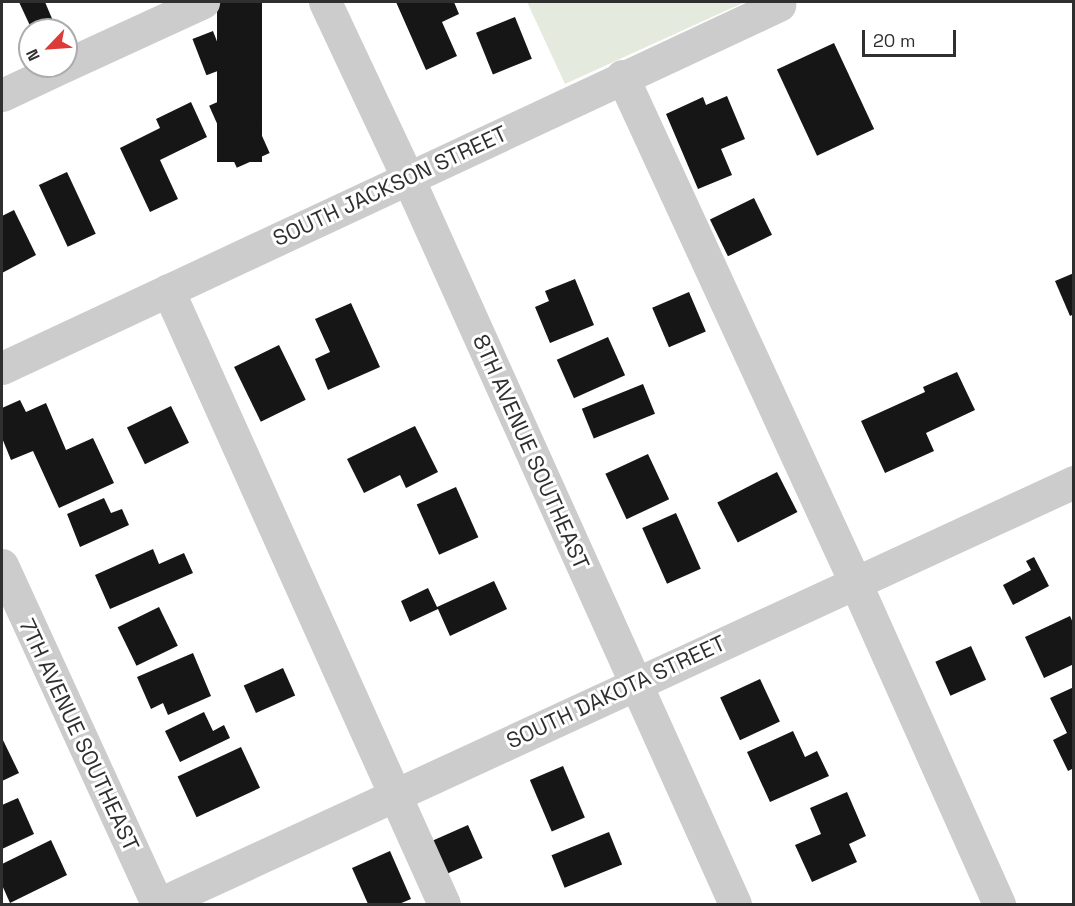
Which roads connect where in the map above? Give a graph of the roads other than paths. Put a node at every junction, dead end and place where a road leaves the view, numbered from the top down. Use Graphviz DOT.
graph roads {
  1 [pos="203,2"];
  2 [pos="325,2"];
  3 [pos="779,5"];
  4 [pos="78,60"];
  5 [pos="622,76"];
  6 [pos="39,78"];
  7 [pos="2,95"];
  8 [pos="408,178"];
  9 [pos="168,290"];
  10 [pos="2,368"];
  11 [pos="1074,482"];
  12 [pos="2,565"];
  13 [pos="855,582"];
  14 [pos="635,684"];
  15 [pos="394,795"];
  16 [pos="158,904"];
  17 [pos="444,904"];
  18 [pos="735,904"];
  19 [pos="999,904"];
  1 -- 4 [label="street"];
  2 -- 8 [label="street, 8TH AVENUE SOUTHEAST"];
  3 -- 5 [label="street, SOUTH JACKSON STREET"];
  5 -- 8 [label="street, SOUTH JACKSON STREET"];
  5 -- 13 [label="street"];
  6 -- 7 [label="street"];
  8 -- 9 [label="street, SOUTH JACKSON STREET"];
  8 -- 14 [label="street, 8TH AVENUE SOUTHEAST"];
  9 -- 10 [label="street, SOUTH JACKSON STREET"];
  9 -- 15 [label="street"];
  11 -- 13 [label="street, SOUTH DAKOTA STREET"];
  12 -- 16 [label="street, 7TH AVENUE SOUTHEAST"];
  13 -- 14 [label="street, SOUTH DAKOTA STREET"];
  13 -- 19 [label="street"];
  14 -- 15 [label="street, SOUTH DAKOTA STREET"];
  14 -- 18 [label="street, 8TH AVENUE SOUTHEAST"];
  15 -- 16 [label="street, SOUTH DAKOTA STREET"];
  15 -- 17 [label="street"];
}
